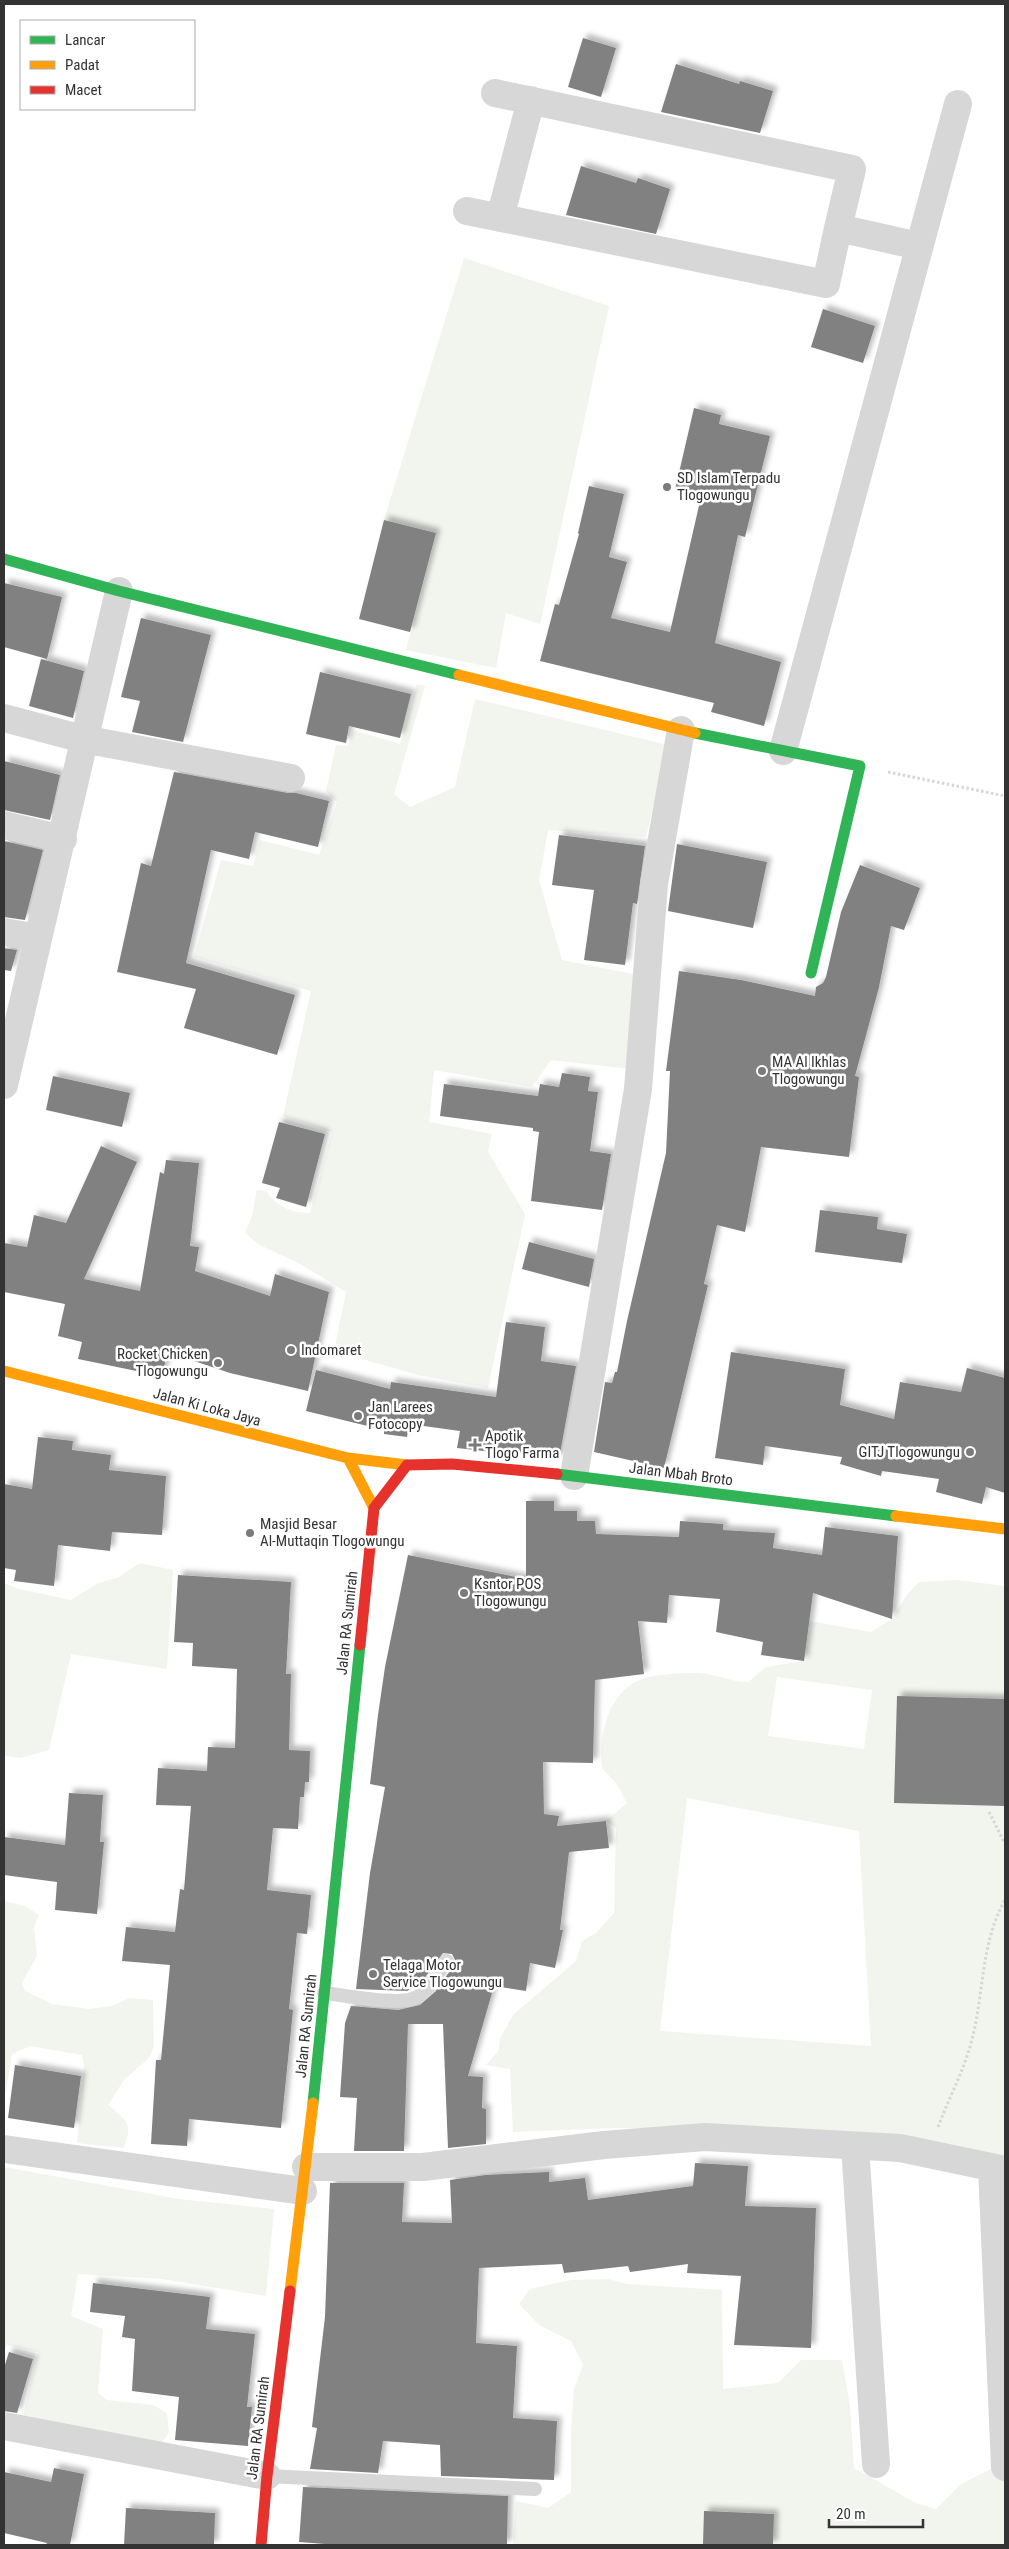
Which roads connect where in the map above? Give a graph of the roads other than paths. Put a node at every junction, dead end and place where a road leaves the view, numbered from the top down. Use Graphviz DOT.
graph roads {
  1 [pos="495,93"];
  2 [pos="531,100"];
  3 [pos="958,104"];
  4 [pos="467,211"];
  5 [pos="500,218"];
  6 [pos="838,228"];
  7 [pos="919,246"];
  8 [pos="4,559"];
  9 [pos="119,591"];
  10 [pos="4,718"];
  11 [pos="681,730"];
  12 [pos="83,739"];
  13 [pos="783,751"];
  14 [pos="291,778"];
  15 [pos="4,825"];
  16 [pos="62,840"];
  17 [pos="4,932"];
  18 [pos="38,938"];
  19 [pos="811,973"];
  20 [pos="4,1085"];
  21 [pos="4,1372"];
  22 [pos="348,1458"];
  23 [pos="407,1465"];
  24 [pos="574,1476"];
  25 [pos="374,1508"];
  26 [pos="1005,1529"];
  27 [pos="447,1961"];
  28 [pos="324,1993"];
  29 [pos="855,2146"];
  30 [pos="4,2149"];
  31 [pos="999,2169"];
  32 [pos="305,2179"];
  33 [pos="4,2426"];
  34 [pos="876,2464"];
  35 [pos="1005,2467"];
  36 [pos="267,2476"];
  37 [pos="535,2489"];
  38 [pos="261,2545"];
  1 -- 2 [label="street"];
  2 -- 5 [label="street"];
  2 -- 6 [label="street"];
  3 -- 7 [label="street"];
  4 -- 5 [label="street"];
  5 -- 6 [label="street"];
  6 -- 7 [label="street"];
  7 -- 13 [label="street"];
  8 -- 9 [label="main road"];
  9 -- 11 [label="main road"];
  9 -- 12 [label="street"];
  10 -- 12 [label="street"];
  11 -- 13 [label="main road"];
  11 -- 24 [label="street"];
  12 -- 14 [label="street"];
  12 -- 16 [label="street"];
  13 -- 19 [label="main road"];
  15 -- 16 [label="street"];
  16 -- 18 [label="street"];
  17 -- 18 [label="street"];
  18 -- 20 [label="street"];
  21 -- 22 [label="main road, Jalan Ki Loka Jaya"];
  22 -- 23 [label="main road, Jalan Ki Loka Jaya"];
  22 -- 25 [label="main road"];
  23 -- 24 [label="main road, Jalan Mbah Broto"];
  23 -- 25 [label="main road"];
  24 -- 26 [label="main road, Jalan Mbah Broto"];
  25 -- 28 [label="main road, Jalan RA Sumirah"];
  27 -- 28 [label="lane"];
  28 -- 32 [label="main road, Jalan RA Sumirah"];
  29 -- 31 [label="street"];
  29 -- 32 [label="street"];
  29 -- 34 [label="street"];
  30 -- 32 [label="street"];
  31 -- 35 [label="street"];
  32 -- 36 [label="main road, Jalan RA Sumirah"];
  33 -- 36 [label="street"];
  36 -- 37 [label="lane"];
  36 -- 38 [label="main road, Jalan RA Sumirah"];
}
